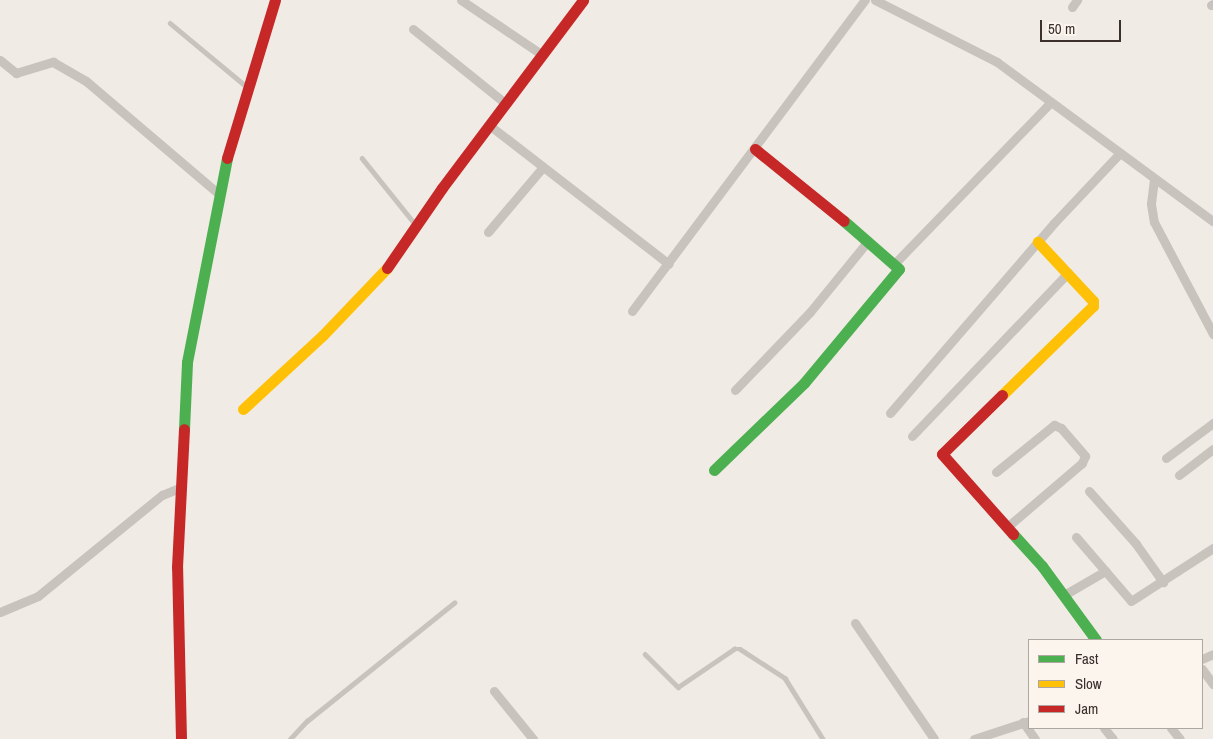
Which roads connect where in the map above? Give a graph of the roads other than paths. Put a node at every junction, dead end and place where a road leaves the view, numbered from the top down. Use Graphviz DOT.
graph roads {
  1 [pos="275,0"];
  2 [pos="461,0"];
  3 [pos="583,0"];
  4 [pos="865,0"];
  5 [pos="875,0"];
  6 [pos="170,23"];
  7 [pos="413,29"];
  8 [pos="541,54"];
  9 [pos="0,60"];
  10 [pos="247,87"];
  11 [pos="1051,102"];
  12 [pos="506,104"];
  13 [pos="490,125"];
  14 [pos="755,149"];
  15 [pos="1120,153"];
  16 [pos="362,158"];
  17 [pos="543,167"];
  18 [pos="1154,179"];
  19 [pos="219,194"];
  20 [pos="1213,221"];
  21 [pos="417,227"];
  22 [pos="488,232"];
  23 [pos="868,241"];
  24 [pos="1038,242"];
  25 [pos="896,263"];
  26 [pos="669,264"];
  27 [pos="1068,274"];
  28 [pos="632,311"];
  29 [pos="1213,334"];
  30 [pos="735,390"];
  31 [pos="243,409"];
  32 [pos="890,413"];
  33 [pos="1213,423"];
  34 [pos="912,436"];
  35 [pos="1213,449"];
  36 [pos="1166,458"];
  37 [pos="714,470"];
  38 [pos="996,472"];
  39 [pos="1179,475"];
  40 [pos="180,488"];
  41 [pos="1089,491"];
  42 [pos="1007,527"];
  43 [pos="1076,537"];
  44 [pos="1213,548"];
  45 [pos="1105,571"];
  46 [pos="1163,582"];
  47 [pos="1064,595"];
  48 [pos="454,603"];
  49 [pos="0,612"];
  50 [pos="855,623"];
  51 [pos="1095,639"];
  52 [pos="644,654"];
  53 [pos="1203,670"];
  54 [pos="1213,684"];
  55 [pos="494,691"];
  56 [pos="1026,722"];
  57 [pos="1105,729"];
  58 [pos="1172,729"];
  59 [pos="181,739"];
  60 [pos="290,739"];
  61 [pos="533,739"];
  62 [pos="823,739"];
  63 [pos="934,739"];
  64 [pos="974,739"];
  65 [pos="1113,739"];
  66 [pos="1180,739"];
  1 -- 10 [label="main road"];
  2 -- 8 [label="street"];
  3 -- 8 [label="main road"];
  4 -- 14 [label="street"];
  5 -- 11 [label="street"];
  6 -- 10 [label="lane"];
  7 -- 12 [label="street"];
  8 -- 12 [label="main road"];
  9 -- 19 [label="street"];
  10 -- 19 [label="main road"];
  11 -- 15 [label="street"];
  11 -- 25 [label="street"];
  12 -- 13 [label="main road"];
  13 -- 17 [label="street"];
  13 -- 21 [label="main road"];
  14 -- 23 [label="main road"];
  14 -- 26 [label="street"];
  15 -- 18 [label="street"];
  15 -- 24 [label="street"];
  16 -- 21 [label="lane"];
  17 -- 22 [label="street"];
  17 -- 26 [label="street"];
  18 -- 20 [label="street"];
  18 -- 29 [label="street"];
  19 -- 40 [label="main road"];
  21 -- 31 [label="main road"];
  23 -- 25 [label="main road"];
  23 -- 30 [label="street"];
  24 -- 27 [label="main road"];
  24 -- 32 [label="street"];
  25 -- 37 [label="main road"];
  26 -- 28 [label="street"];
  27 -- 34 [label="street"];
  27 -- 42 [label="main road"];
  33 -- 36 [label="street"];
  35 -- 39 [label="street"];
  38 -- 42 [label="street"];
  40 -- 49 [label="street"];
  40 -- 59 [label="main road"];
  41 -- 46 [label="street"];
  42 -- 47 [label="main road"];
  43 -- 45 [label="street"];
  44 -- 46 [label="street"];
  45 -- 46 [label="street"];
  45 -- 47 [label="street"];
  47 -- 51 [label="main road"];
  48 -- 60 [label="lane"];
  50 -- 63 [label="street"];
  52 -- 62 [label="lane"];
  53 -- 54 [label="street"];
  55 -- 61 [label="street"];
  56 -- 64 [label="street"];
  57 -- 65 [label="street"];
  58 -- 66 [label="street"];
}
